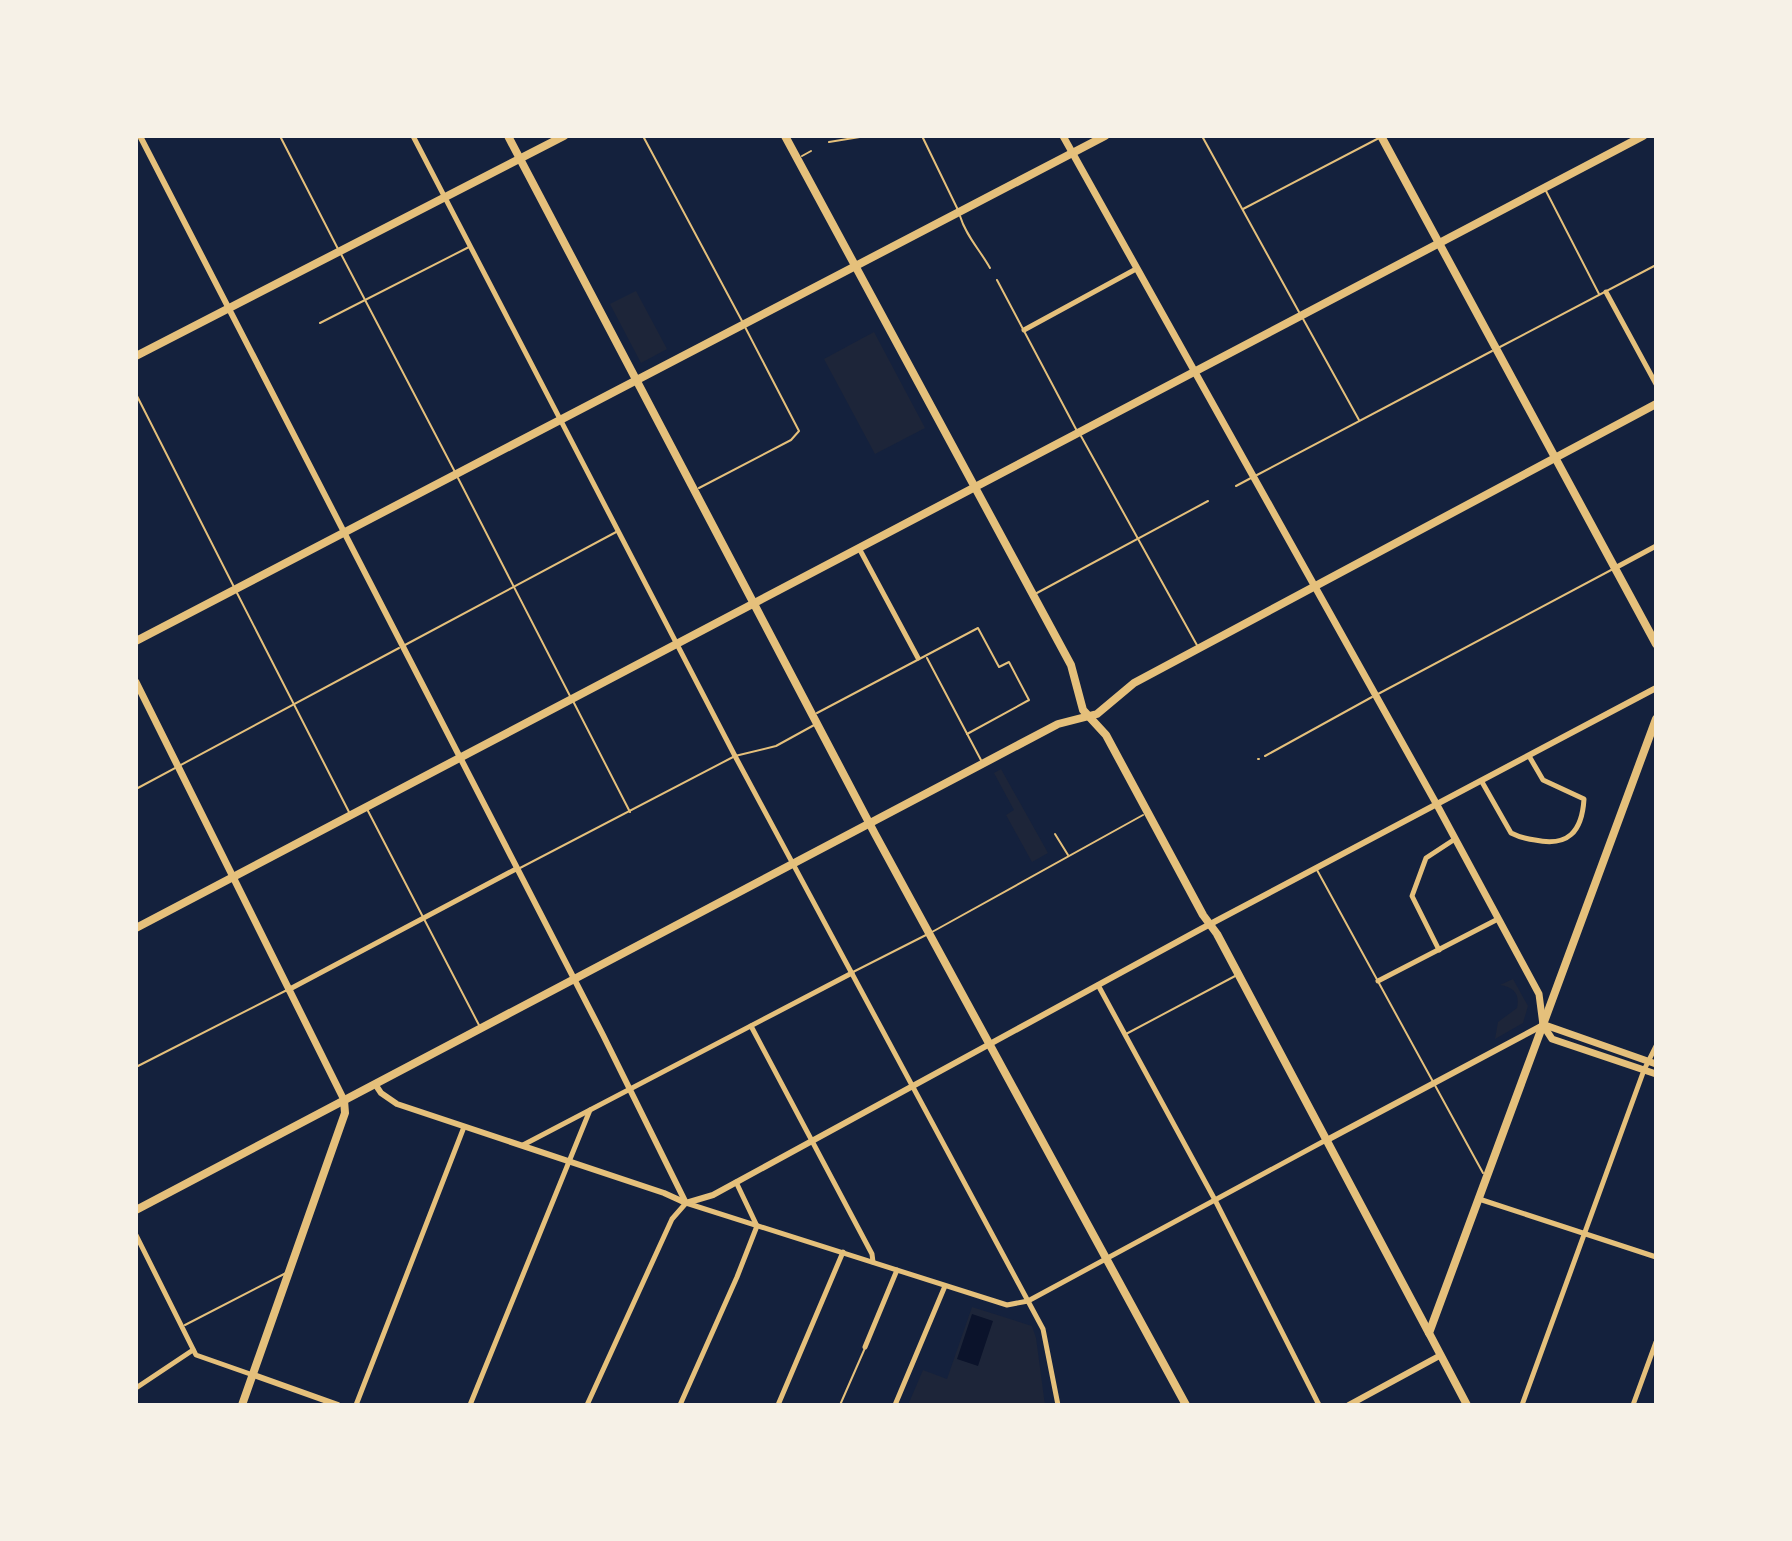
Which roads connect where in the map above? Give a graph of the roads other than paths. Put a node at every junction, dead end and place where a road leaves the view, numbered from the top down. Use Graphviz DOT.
graph roads {
  1 [pos="140,136"];
  2 [pos="280,136"];
  3 [pos="413,136"];
  4 [pos="508,136"];
  5 [pos="564,136"];
  6 [pos="643,136"];
  7 [pos="785,136"];
  8 [pos="866,136"];
  9 [pos="922,136"];
  10 [pos="1063,136"];
  11 [pos="1105,136"];
  12 [pos="1202,136"];
  13 [pos="1382,136"];
  14 [pos="1643,136"];
  15 [pos="829,142"];
  16 [pos="811,151"];
  17 [pos="1072,153"];
  18 [pos="797,158"];
  19 [pos="520,159"];
  20 [pos="1544,188"];
  21 [pos="444,197"];
  22 [pos="1242,209"];
  23 [pos="959,212"];
  24 [pos="1439,243"];
  25 [pos="470,246"];
  26 [pos="339,251"];
  27 [pos="856,265"];
  28 [pos="1656,265"];
  29 [pos="990,268"];
  30 [pos="1136,269"];
  31 [pos="997,280"];
  32 [pos="1603,293"];
  33 [pos="365,300"];
  34 [pos="228,308"];
  35 [pos="1301,315"];
  36 [pos="320,323"];
  37 [pos="743,324"];
  38 [pos="1024,330"];
  39 [pos="1497,349"];
  40 [pos="136,356"];
  41 [pos="1194,372"];
  42 [pos="637,380"];
  43 [pos="1656,384"];
  44 [pos="136,394"];
  45 [pos="1656,404"];
  46 [pos="560,420"];
  47 [pos="1360,421"];
  48 [pos="1078,432"];
  49 [pos="1553,457"];
  50 [pos="456,474"];
  51 [pos="1253,477"];
  52 [pos="975,486"];
  53 [pos="1236,486"];
  54 [pos="694,490"];
  55 [pos="1208,501"];
  56 [pos="618,531"];
  57 [pos="344,533"];
  58 [pos="1139,538"];
  59 [pos="1656,546"];
  60 [pos="860,550"];
  61 [pos="1615,568"];
  62 [pos="1313,586"];
  63 [pos="514,587"];
  64 [pos="235,590"];
  65 [pos="1034,595"];
  66 [pos="754,605"];
  67 [pos="136,641"];
  68 [pos="677,644"];
  69 [pos="1656,644"];
  70 [pos="402,647"];
  71 [pos="1198,648"];
  72 [pos="926,656"];
  73 [pos="918,658"];
  74 [pos="136,682"];
  75 [pos="1656,688"];
  76 [pos="1375,695"];
  77 [pos="572,698"];
  78 [pos="294,705"];
  79 [pos="1088,717"];
  80 [pos="814,719"];
  81 [pos="1656,719"];
  82 [pos="967,734"];
  83 [pos="735,756"];
  84 [pos="1265,756"];
  85 [pos="1529,756"];
  86 [pos="459,758"];
  87 [pos="983,763"];
  88 [pos="178,767"];
  89 [pos="1482,782"];
  90 [pos="136,789"];
  91 [pos="1437,805"];
  92 [pos="366,808"];
  93 [pos="630,812"];
  94 [pos="1148,813"];
  95 [pos="351,816"];
  96 [pos="869,823"];
  97 [pos="1055,834"];
  98 [pos="1455,839"];
  99 [pos="1069,856"];
  100 [pos="792,863"];
  101 [pos="1316,868"];
  102 [pos="516,869"];
  103 [pos="233,878"];
  104 [pos="424,918"];
  105 [pos="1499,919"];
  106 [pos="1210,925"];
  107 [pos="136,928"];
  108 [pos="928,933"];
  109 [pos="1439,950"];
  110 [pos="852,973"];
  111 [pos="1238,974"];
  112 [pos="573,979"];
  113 [pos="1378,981"];
  114 [pos="1098,985"];
  115 [pos="288,990"];
  116 [pos="1543,1025"];
  117 [pos="751,1026"];
  118 [pos="480,1028"];
  119 [pos="1125,1035"];
  120 [pos="988,1045"];
  121 [pos="1656,1046"];
  122 [pos="1653,1063"];
  123 [pos="136,1067"];
  124 [pos="1644,1070"];
  125 [pos="1656,1074"];
  126 [pos="1434,1083"];
  127 [pos="375,1084"];
  128 [pos="913,1085"];
  129 [pos="629,1089"];
  130 [pos="344,1100"];
  131 [pos="590,1110"];
  132 [pos="464,1127"];
  133 [pos="812,1140"];
  134 [pos="1327,1140"];
  135 [pos="522,1146"];
  136 [pos="570,1162"];
  137 [pos="1486,1178"];
  138 [pos="736,1182"];
  139 [pos="1479,1199"];
  140 [pos="1216,1202"];
  141 [pos="686,1203"];
  142 [pos="136,1210"];
  143 [pos="757,1226"];
  144 [pos="1585,1234"];
  145 [pos="136,1235"];
  146 [pos="843,1252"];
  147 [pos="1656,1257"];
  148 [pos="1105,1259"];
  149 [pos="873,1262"];
  150 [pos="897,1270"];
  151 [pos="290,1271"];
  152 [pos="945,1286"];
  153 [pos="1028,1301"];
  154 [pos="181,1326"];
  155 [pos="1429,1333"];
  156 [pos="1656,1342"];
  157 [pos="865,1347"];
  158 [pos="193,1350"];
  159 [pos="1441,1355"];
  160 [pos="254,1375"];
  161 [pos="136,1388"];
  162 [pos="242,1405"];
  163 [pos="338,1405"];
  164 [pos="356,1405"];
  165 [pos="470,1405"];
  166 [pos="587,1405"];
  167 [pos="680,1405"];
  168 [pos="778,1405"];
  169 [pos="840,1405"];
  170 [pos="895,1405"];
  171 [pos="1058,1405"];
  172 [pos="1186,1405"];
  173 [pos="1319,1405"];
  174 [pos="1349,1405"];
  175 [pos="1467,1405"];
  176 [pos="1522,1405"];
  177 [pos="1633,1405"];
  1 -- 34 [label="street"];
  2 -- 26 [label="lane"];
  3 -- 21 [label="street"];
  4 -- 19 [label="main road"];
  5 -- 19 [label="main road"];
  6 -- 37 [label="lane"];
  7 -- 18 [label="main road"];
  8 -- 15 [label="lane"];
  9 -- 23 [label="lane"];
  10 -- 17 [label="main road"];
  11 -- 17 [label="main road"];
  12 -- 22 [label="lane"];
  13 -- 22 [label="lane"];
  13 -- 24 [label="main road"];
  14 -- 20 [label="main road"];
  16 -- 18 [label="lane"];
  17 -- 23 [label="main road"];
  17 -- 30 [label="main road"];
  18 -- 27 [label="main road"];
  19 -- 21 [label="main road"];
  19 -- 42 [label="main road"];
  20 -- 24 [label="main road"];
  20 -- 32 [label="lane"];
  21 -- 25 [label="street"];
  21 -- 26 [label="main road"];
  22 -- 35 [label="lane"];
  23 -- 27 [label="main road"];
  23 -- 29 [label="lane"];
  24 -- 35 [label="main road"];
  24 -- 39 [label="main road"];
  25 -- 33 [label="lane"];
  25 -- 46 [label="street"];
  26 -- 33 [label="lane"];
  26 -- 34 [label="main road"];
  27 -- 37 [label="main road"];
  27 -- 52 [label="main road"];
  28 -- 32 [label="lane"];
  30 -- 38 [label="street"];
  30 -- 41 [label="main road"];
  31 -- 38 [label="lane"];
  32 -- 39 [label="lane"];
  32 -- 43 [label="street"];
  33 -- 36 [label="lane"];
  33 -- 50 [label="lane"];
  34 -- 40 [label="main road"];
  34 -- 57 [label="street"];
  35 -- 41 [label="main road"];
  35 -- 47 [label="lane"];
  37 -- 42 [label="main road"];
  37 -- 54 [label="lane"];
  38 -- 48 [label="lane"];
  39 -- 47 [label="lane"];
  39 -- 49 [label="main road"];
  41 -- 48 [label="main road"];
  41 -- 51 [label="main road"];
  42 -- 46 [label="main road"];
  42 -- 54 [label="main road"];
  44 -- 64 [label="lane"];
  45 -- 49 [label="main road"];
  46 -- 50 [label="main road"];
  46 -- 56 [label="street"];
  47 -- 51 [label="lane"];
  48 -- 52 [label="main road"];
  48 -- 58 [label="lane"];
  49 -- 61 [label="main road"];
  49 -- 62 [label="main road"];
  50 -- 57 [label="main road"];
  50 -- 63 [label="lane"];
  51 -- 53 [label="lane"];
  51 -- 62 [label="main road"];
  52 -- 60 [label="main road"];
  52 -- 65 [label="main road"];
  54 -- 66 [label="main road"];
  55 -- 58 [label="lane"];
  56 -- 63 [label="lane"];
  56 -- 68 [label="street"];
  57 -- 64 [label="main road"];
  57 -- 70 [label="street"];
  58 -- 65 [label="lane"];
  58 -- 71 [label="lane"];
  59 -- 61 [label="street"];
  60 -- 66 [label="main road"];
  60 -- 73 [label="street"];
  61 -- 69 [label="main road"];
  61 -- 76 [label="lane"];
  62 -- 71 [label="main road"];
  62 -- 76 [label="main road"];
  63 -- 70 [label="lane"];
  63 -- 77 [label="lane"];
  64 -- 67 [label="main road"];
  64 -- 78 [label="lane"];
  65 -- 79 [label="main road"];
  66 -- 68 [label="main road"];
  66 -- 80 [label="main road"];
  68 -- 77 [label="main road"];
  68 -- 83 [label="street"];
  70 -- 78 [label="lane"];
  70 -- 86 [label="street"];
  71 -- 79 [label="main road"];
  72 -- 73 [label="lane"];
  72 -- 82 [label="lane"];
  72 -- 82 [label="lane"];
  73 -- 80 [label="lane"];
  74 -- 88 [label="main road"];
  75 -- 85 [label="street"];
  76 -- 84 [label="lane"];
  76 -- 91 [label="main road"];
  77 -- 86 [label="main road"];
  77 -- 93 [label="lane"];
  78 -- 88 [label="lane"];
  78 -- 95 [label="lane"];
  79 -- 87 [label="main road"];
  79 -- 94 [label="main road"];
  80 -- 83 [label="lane"];
  80 -- 96 [label="main road"];
  81 -- 116 [label="main road"];
  82 -- 87 [label="lane"];
  83 -- 93 [label="lane"];
  83 -- 100 [label="street"];
  85 -- 89 [label="street"];
  85 -- 89 [label="street"];
  86 -- 92 [label="main road"];
  86 -- 102 [label="street"];
  87 -- 96 [label="main road"];
  88 -- 90 [label="lane"];
  88 -- 103 [label="main road"];
  89 -- 91 [label="street"];
  91 -- 98 [label="main road"];
  91 -- 101 [label="street"];
  92 -- 95 [label="main road"];
  92 -- 104 [label="lane"];
  93 -- 102 [label="lane"];
  94 -- 99 [label="lane"];
  94 -- 106 [label="main road"];
  95 -- 103 [label="main road"];
  96 -- 100 [label="main road"];
  96 -- 108 [label="main road"];
  97 -- 99 [label="lane"];
  98 -- 105 [label="main road"];
  98 -- 109 [label="street"];
  99 -- 108 [label="lane"];
  100 -- 110 [label="street"];
  100 -- 112 [label="main road"];
  101 -- 106 [label="street"];
  101 -- 113 [label="lane"];
  102 -- 104 [label="street"];
  102 -- 112 [label="street"];
  103 -- 107 [label="main road"];
  103 -- 115 [label="main road"];
  104 -- 115 [label="street"];
  104 -- 118 [label="lane"];
  105 -- 109 [label="street"];
  105 -- 116 [label="main road"];
  106 -- 111 [label="main road"];
  106 -- 114 [label="street"];
  108 -- 110 [label="lane"];
  108 -- 120 [label="main road"];
  109 -- 113 [label="street"];
  110 -- 117 [label="street"];
  110 -- 128 [label="street"];
  111 -- 119 [label="lane"];
  111 -- 134 [label="main road"];
  112 -- 118 [label="main road"];
  112 -- 129 [label="street"];
  113 -- 126 [label="lane"];
  114 -- 119 [label="street"];
  114 -- 120 [label="street"];
  115 -- 123 [label="lane"];
  115 -- 130 [label="main road"];
  116 -- 122 [label="main road"];
  116 -- 124 [label="main road"];
  116 -- 126 [label="street"];
  116 -- 137 [label="main road"];
  117 -- 129 [label="street"];
  117 -- 133 [label="street"];
  118 -- 127 [label="main road"];
  119 -- 140 [label="street"];
  120 -- 128 [label="street"];
  120 -- 148 [label="main road"];
  121 -- 122 [label="street"];
  122 -- 124 [label="street"];
  124 -- 125 [label="main road"];
  124 -- 144 [label="street"];
  126 -- 134 [label="street"];
  126 -- 137 [label="lane"];
  127 -- 130 [label="main road"];
  127 -- 132 [label="street"];
  128 -- 133 [label="street"];
  128 -- 153 [label="street"];
  129 -- 131 [label="street"];
  129 -- 141 [label="street"];
  130 -- 142 [label="main road"];
  130 -- 151 [label="main road"];
  131 -- 135 [label="street"];
  131 -- 136 [label="street"];
  132 -- 135 [label="street"];
  132 -- 164 [label="street"];
  133 -- 138 [label="street"];
  133 -- 149 [label="street"];
  134 -- 140 [label="street"];
  134 -- 155 [label="main road"];
  135 -- 136 [label="street"];
  136 -- 141 [label="street"];
  136 -- 165 [label="street"];
  137 -- 139 [label="main road"];
  138 -- 141 [label="street"];
  138 -- 143 [label="street"];
  139 -- 144 [label="street"];
  139 -- 155 [label="main road"];
  140 -- 148 [label="street"];
  140 -- 173 [label="street"];
  141 -- 143 [label="street"];
  141 -- 166 [label="street"];
  143 -- 146 [label="street"];
  143 -- 167 [label="street"];
  144 -- 147 [label="street"];
  144 -- 176 [label="street"];
  145 -- 154 [label="street"];
  146 -- 149 [label="street"];
  146 -- 168 [label="street"];
  148 -- 153 [label="street"];
  148 -- 172 [label="main road"];
  149 -- 150 [label="street"];
  150 -- 152 [label="street"];
  150 -- 157 [label="street"];
  151 -- 154 [label="lane"];
  151 -- 160 [label="main road"];
  152 -- 153 [label="street"];
  152 -- 170 [label="street"];
  153 -- 171 [label="street"];
  154 -- 158 [label="street"];
  155 -- 159 [label="main road"];
  156 -- 177 [label="street"];
  157 -- 169 [label="lane"];
  158 -- 160 [label="street"];
  158 -- 161 [label="street"];
  159 -- 174 [label="street"];
  159 -- 175 [label="main road"];
  160 -- 162 [label="main road"];
  160 -- 163 [label="street"];
}
